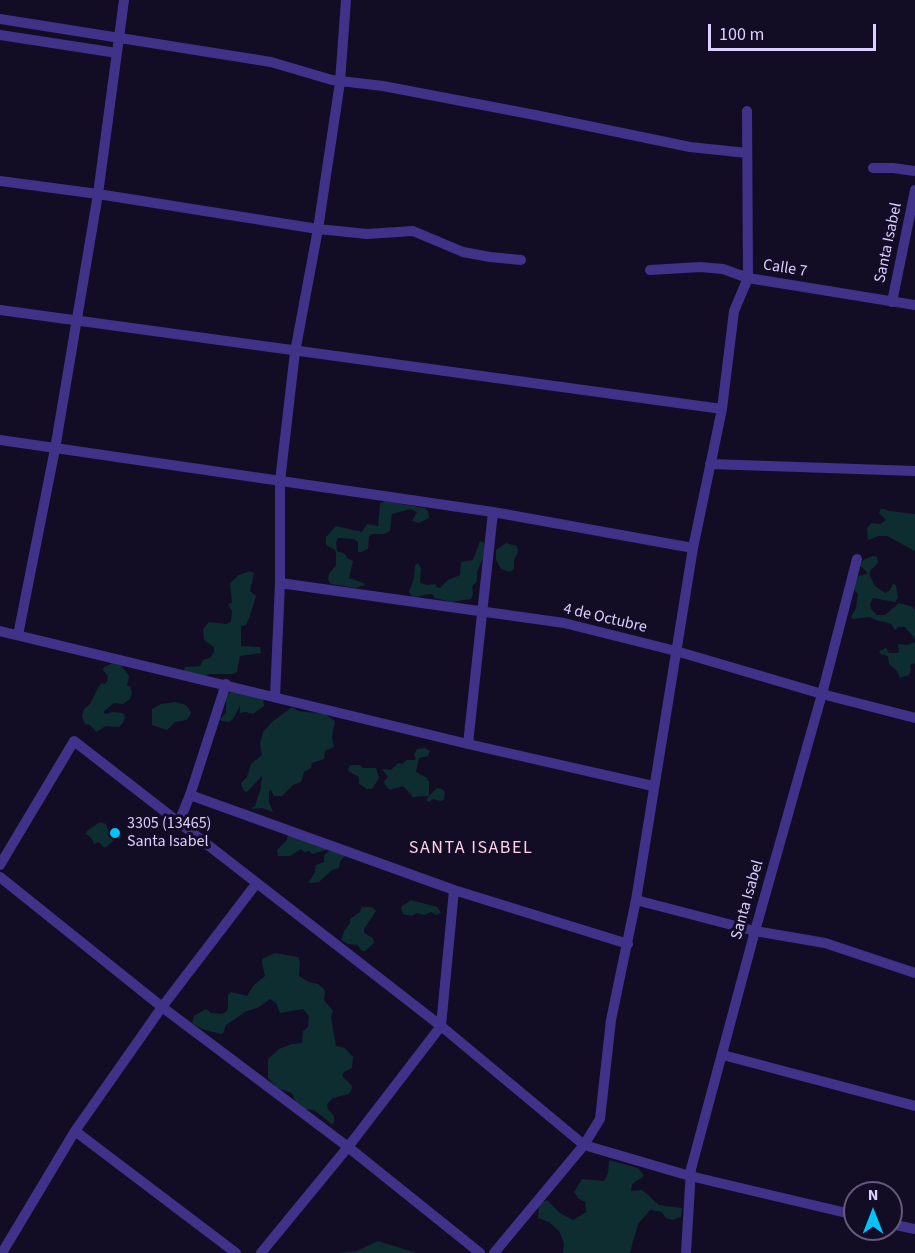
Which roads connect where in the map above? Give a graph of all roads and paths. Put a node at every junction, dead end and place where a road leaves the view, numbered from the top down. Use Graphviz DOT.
graph roads {
  1 [pos="124,0"];
  2 [pos="346,0"];
  3 [pos="0,19"];
  4 [pos="0,34"];
  5 [pos="119,38"];
  6 [pos="117,53"];
  7 [pos="340,82"];
  8 [pos="747,111"];
  9 [pos="747,153"];
  10 [pos="873,168"];
  11 [pos="915,171"];
  12 [pos="0,181"];
  13 [pos="915,189"];
  14 [pos="98,194"];
  15 [pos="318,230"];
  16 [pos="521,260"];
  17 [pos="650,270"];
  18 [pos="748,278"];
  19 [pos="892,302"];
  20 [pos="915,305"];
  21 [pos="0,310"];
  22 [pos="76,319"];
  23 [pos="295,351"];
  24 [pos="722,409"];
  25 [pos="0,440"];
  26 [pos="55,449"];
  27 [pos="710,464"];
  28 [pos="915,471"];
  29 [pos="280,481"];
  30 [pos="493,512"];
  31 [pos="693,548"];
  32 [pos="857,559"];
  33 [pos="280,583"];
  34 [pos="483,611"];
  35 [pos="0,631"];
  36 [pos="18,635"];
  37 [pos="675,651"];
  38 [pos="226,684"];
  39 [pos="822,694"];
  40 [pos="275,697"];
  41 [pos="915,718"];
  42 [pos="468,744"];
  43 [pos="653,786"];
  44 [pos="190,795"];
  45 [pos="178,822"];
  46 [pos="0,865"];
  47 [pos="0,877"];
  48 [pos="256,884"];
  49 [pos="454,890"];
  50 [pos="636,900"];
  51 [pos="754,931"];
  52 [pos="628,944"];
  53 [pos="915,973"];
  54 [pos="162,1007"];
  55 [pos="441,1026"];
  56 [pos="723,1055"];
  57 [pos="915,1106"];
  58 [pos="75,1131"];
  59 [pos="584,1145"];
  60 [pos="348,1147"];
  61 [pos="690,1176"];
  62 [pos="843,1212"];
  63 [pos="2,1253"];
  64 [pos="236,1253"];
  65 [pos="261,1253"];
  66 [pos="480,1253"];
  67 [pos="494,1253"];
  68 [pos="686,1253"];
  1 -- 5 [label="street"];
  2 -- 7 [label="street"];
  3 -- 5 [label="street"];
  4 -- 6 [label="street"];
  5 -- 6 [label="street"];
  5 -- 7 [label="street"];
  6 -- 14 [label="street"];
  7 -- 9 [label="street"];
  7 -- 15 [label="street"];
  8 -- 9 [label="street"];
  9 -- 18 [label="street"];
  10 -- 11 [label="street"];
  12 -- 14 [label="street"];
  13 -- 19 [label="street, Santa Isabel"];
  14 -- 15 [label="street"];
  14 -- 22 [label="street"];
  15 -- 16 [label="street"];
  15 -- 23 [label="street"];
  17 -- 18 [label="street, Calle 7"];
  18 -- 19 [label="street, Calle 7"];
  18 -- 24 [label="street"];
  19 -- 20 [label="street, Calle 7"];
  21 -- 22 [label="street"];
  22 -- 23 [label="street"];
  22 -- 26 [label="street"];
  23 -- 24 [label="street"];
  23 -- 29 [label="street"];
  24 -- 27 [label="street"];
  25 -- 26 [label="street"];
  26 -- 29 [label="street"];
  26 -- 36 [label="street"];
  27 -- 28 [label="street"];
  27 -- 31 [label="street"];
  29 -- 30 [label="street"];
  29 -- 33 [label="street"];
  30 -- 31 [label="street"];
  30 -- 34 [label="street"];
  31 -- 37 [label="street"];
  32 -- 39 [label="street, Santa Isabel"];
  33 -- 34 [label="street, 4 de Octubre"];
  33 -- 40 [label="street"];
  34 -- 37 [label="street, 4 de Octubre"];
  34 -- 42 [label="street"];
  35 -- 36 [label="street"];
  36 -- 38 [label="street"];
  37 -- 39 [label="street, 4 de Octubre"];
  37 -- 43 [label="street"];
  38 -- 40 [label="street"];
  38 -- 44 [label="street"];
  39 -- 41 [label="street, 4 de Octubre"];
  39 -- 51 [label="street, Santa Isabel"];
  40 -- 42 [label="street"];
  42 -- 43 [label="street"];
  43 -- 50 [label="street"];
  44 -- 45 [label="street"];
  44 -- 49 [label="street"];
  45 -- 46 [label="street"];
  45 -- 48 [label="street"];
  47 -- 54 [label="street"];
  48 -- 54 [label="street"];
  48 -- 55 [label="street"];
  49 -- 52 [label="street"];
  49 -- 55 [label="street"];
  50 -- 51 [label="street"];
  50 -- 52 [label="street"];
  51 -- 53 [label="street"];
  51 -- 56 [label="street, Santa Isabel"];
  52 -- 59 [label="street"];
  54 -- 58 [label="street"];
  54 -- 60 [label="street"];
  55 -- 59 [label="street"];
  55 -- 60 [label="street"];
  56 -- 57 [label="street"];
  56 -- 61 [label="street, Santa Isabel"];
  58 -- 63 [label="street"];
  58 -- 64 [label="street"];
  59 -- 61 [label="street"];
  59 -- 67 [label="street"];
  60 -- 65 [label="street"];
  60 -- 66 [label="street"];
  61 -- 62 [label="street"];
  61 -- 68 [label="street, Santa Isabel"];
}
